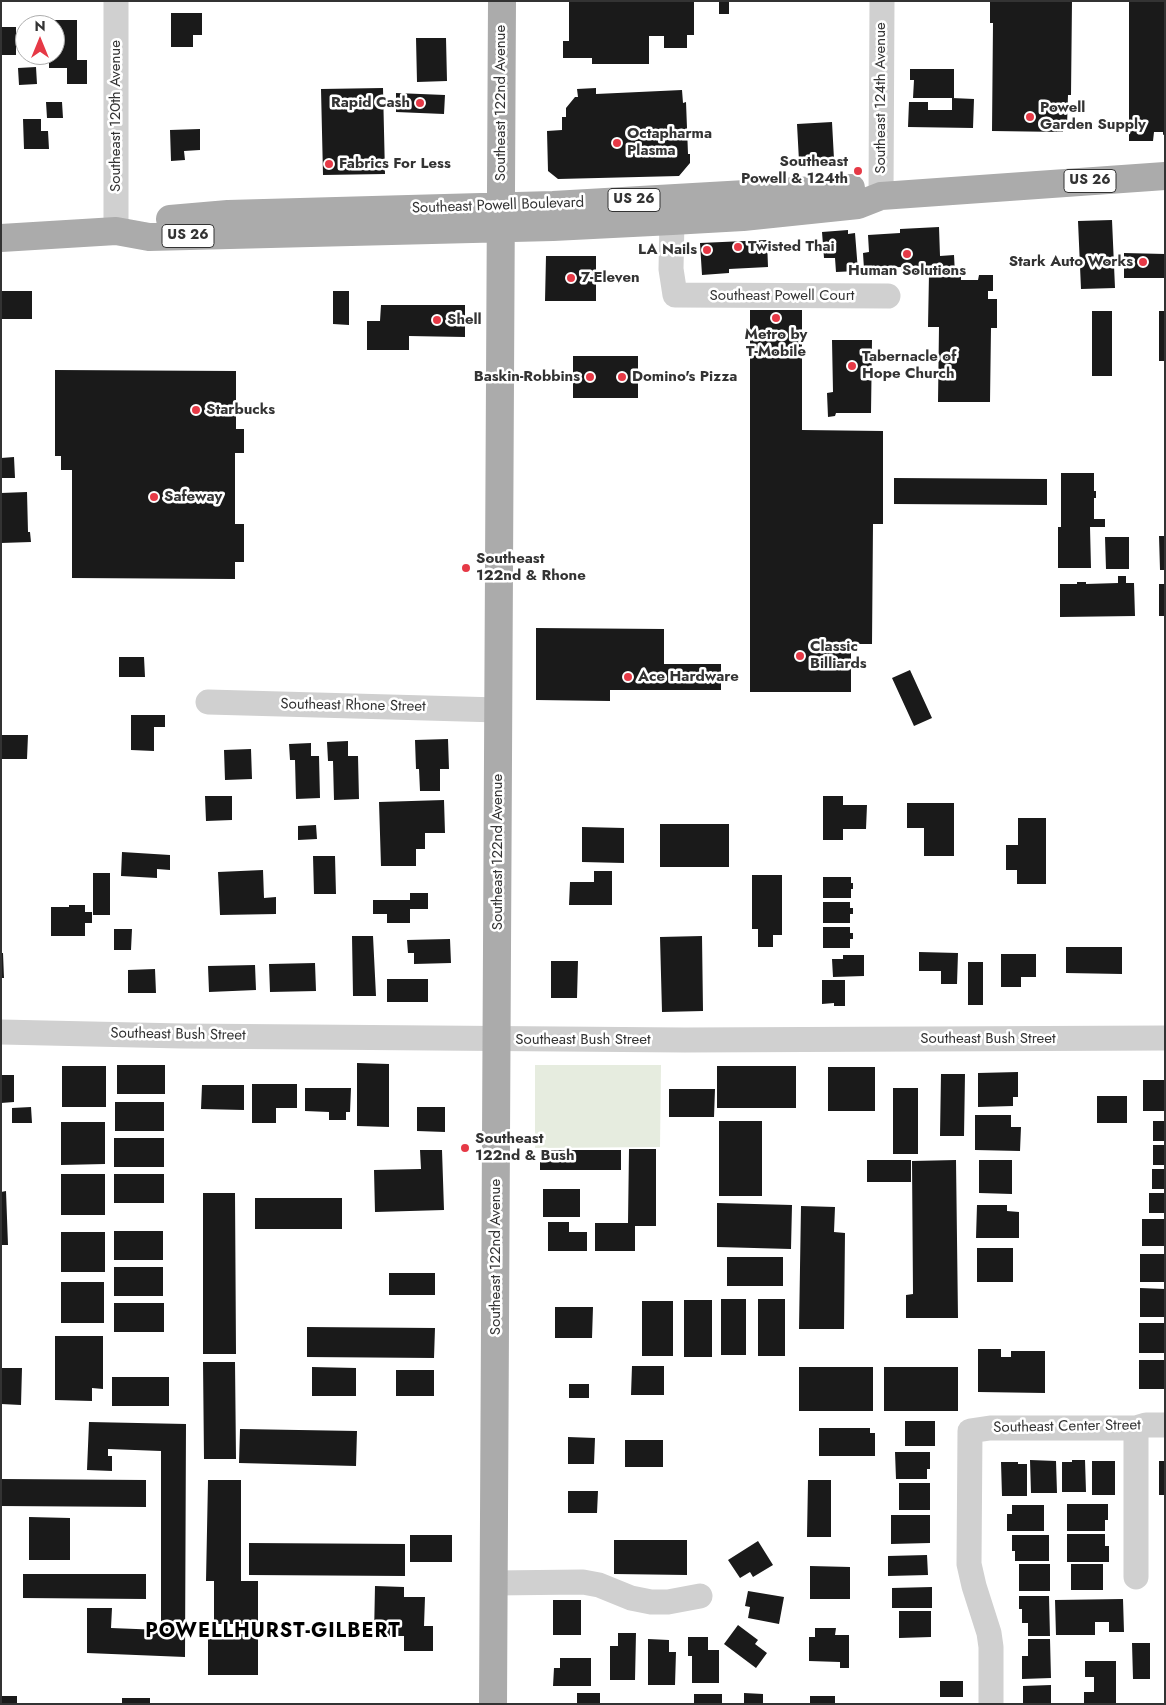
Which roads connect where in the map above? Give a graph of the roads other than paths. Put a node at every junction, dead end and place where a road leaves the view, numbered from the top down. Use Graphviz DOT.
graph roads {
  1 [pos="116,1"];
  2 [pos="502,1"];
  3 [pos="882,1"];
  4 [pos="1165,176"];
  5 [pos="881,196"];
  6 [pos="501,217"];
  7 [pos="672,221"];
  8 [pos="116,232"];
  9 [pos="1,238"];
  10 [pos="888,296"];
  11 [pos="208,702"];
  12 [pos="499,710"];
  13 [pos="1,1032"];
  14 [pos="1165,1038"];
  15 [pos="498,1039"];
  16 [pos="1165,1425"];
  17 [pos="1136,1428"];
  18 [pos="1136,1577"];
  19 [pos="494,1583"];
  20 [pos="700,1596"];
  21 [pos="493,1704"];
  22 [pos="991,1704"];
  1 -- 8 [label="street, Southeast 120th Avenue"];
  2 -- 6 [label="main road, Southeast 122nd Avenue"];
  3 -- 5 [label="street, Southeast 124th Avenue"];
  4 -- 5 [label="main road, Southeast Powell Boulevard / US 26"];
  5 -- 6 [label="main road, Southeast Powell Boulevard / US 26"];
  5 -- 7 [label="main road, Southeast Powell Boulevard / US 26"];
  6 -- 7 [label="main road, Southeast Powell Boulevard / US 26"];
  6 -- 8 [label="main road, Southeast Powell Boulevard / US 26"];
  6 -- 12 [label="main road, Southeast 122nd Avenue"];
  7 -- 10 [label="street, Southeast Powell Court"];
  8 -- 9 [label="main road, Southeast Powell Boulevard / US 26"];
  11 -- 12 [label="street, Southeast Rhone Street"];
  12 -- 15 [label="main road, Southeast 122nd Avenue"];
  13 -- 15 [label="street, Southeast Bush Street"];
  14 -- 15 [label="street, Southeast Bush Street"];
  15 -- 19 [label="main road, Southeast 122nd Avenue"];
  16 -- 17 [label="street, Southeast Center Street"];
  17 -- 18 [label="street"];
  17 -- 22 [label="street, Southeast Center Street"];
  19 -- 20 [label="street"];
  19 -- 21 [label="main road, Southeast 122nd Avenue"];
}
